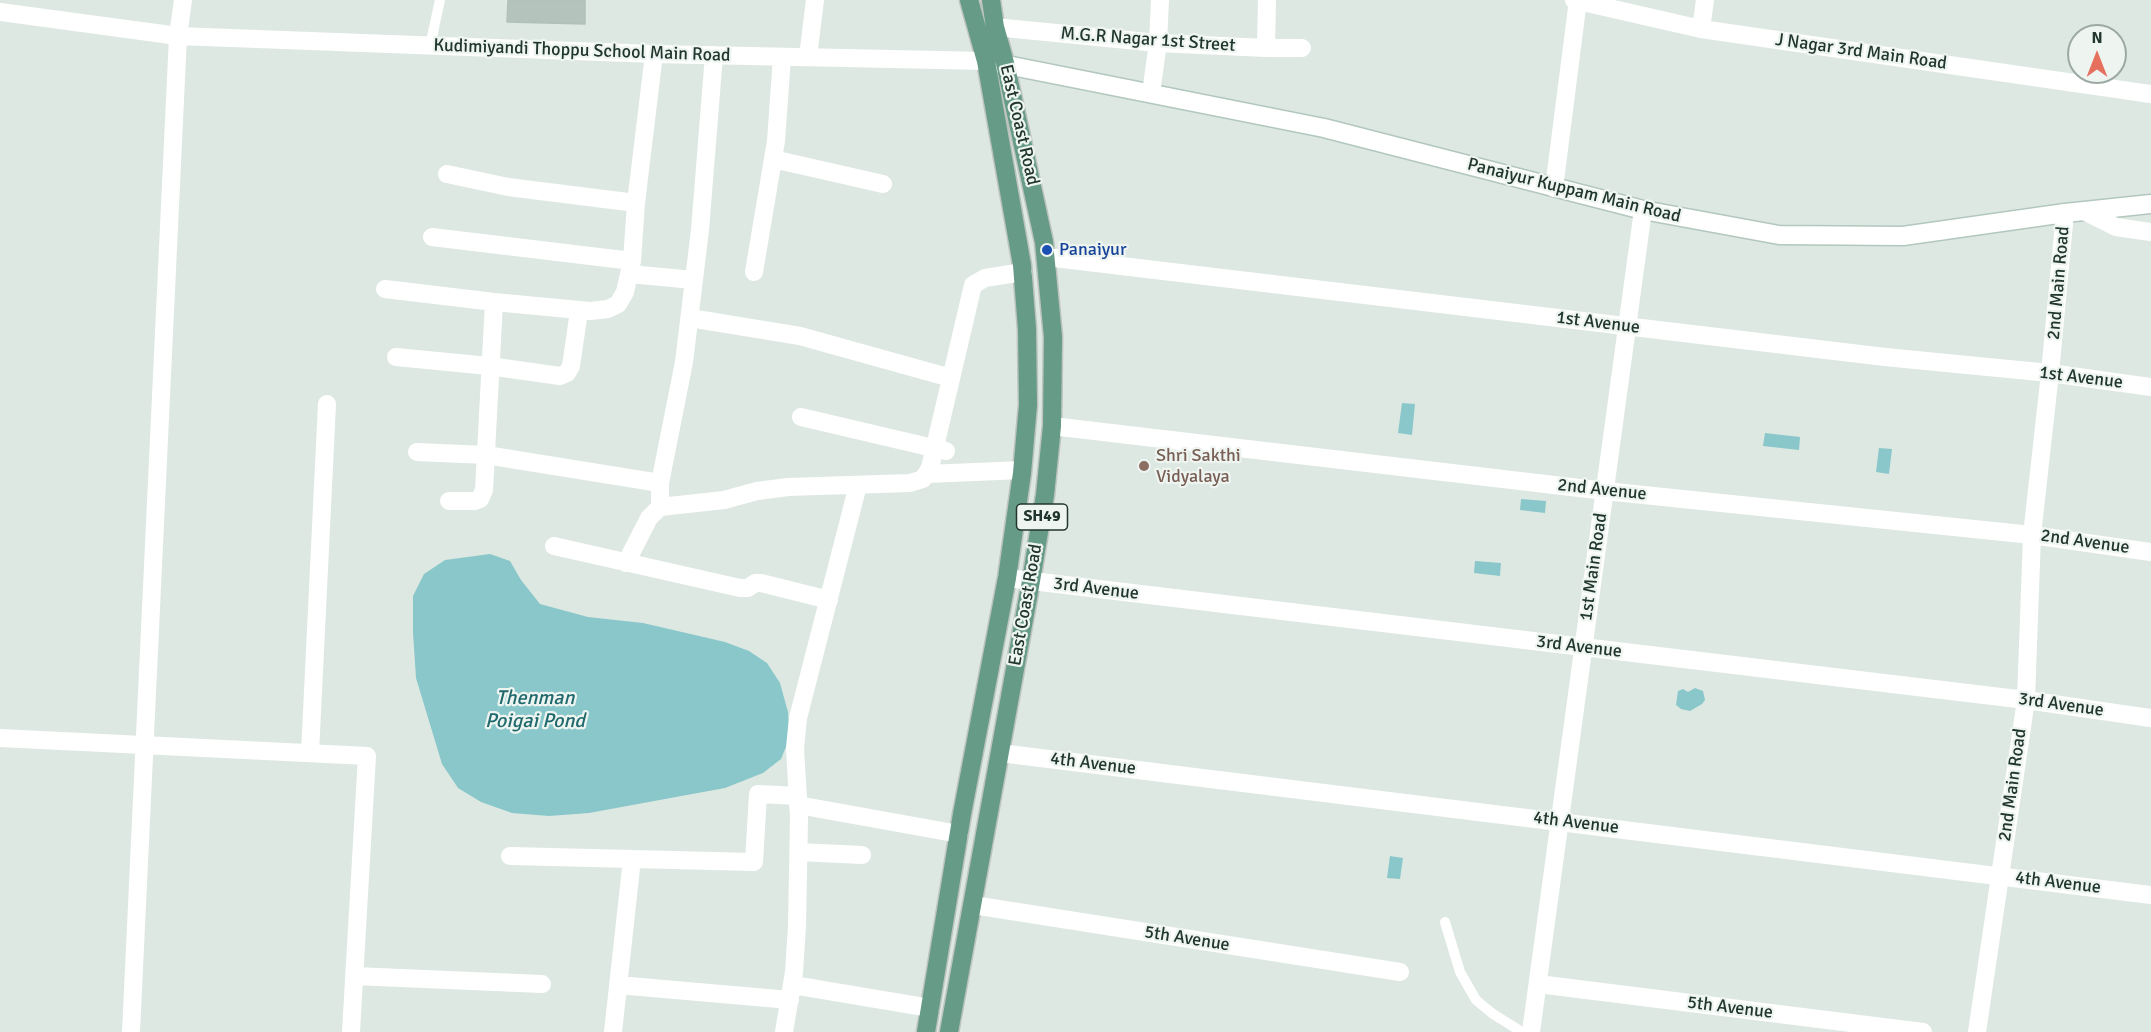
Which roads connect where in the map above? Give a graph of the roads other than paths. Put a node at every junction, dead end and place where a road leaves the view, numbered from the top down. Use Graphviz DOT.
graph roads {
  1 [pos="183,0"];
  2 [pos="440,0"];
  3 [pos="815,0"];
  4 [pos="969,0"];
  5 [pos="991,0"];
  6 [pos="1160,0"];
  7 [pos="1268,0"];
  8 [pos="1577,0"];
  9 [pos="1705,0"];
  10 [pos="0,12"];
  11 [pos="995,27"];
  12 [pos="1701,29"];
  13 [pos="178,36"];
  14 [pos="1158,43"];
  15 [pos="430,46"];
  16 [pos="1266,48"];
  17 [pos="1302,48"];
  18 [pos="654,54"];
  19 [pos="714,56"];
  20 [pos="782,57"];
  21 [pos="808,57"];
  22 [pos="986,61"];
  23 [pos="1005,63"];
  24 [pos="1150,93"];
  25 [pos="2151,94"];
  26 [pos="773,159"];
  27 [pos="447,174"];
  28 [pos="883,184"];
  29 [pos="1554,188"];
  30 [pos="636,203"];
  31 [pos="2151,204"];
  32 [pos="1643,210"];
  33 [pos="2086,212"];
  34 [pos="2065,213"];
  35 [pos="2151,232"];
  36 [pos="432,237"];
  37 [pos="1046,257"];
  38 [pos="630,267"];
  39 [pos="754,272"];
  40 [pos="1023,272"];
  41 [pos="694,280"];
  42 [pos="386,289"];
  43 [pos="494,302"];
  44 [pos="579,310"];
  45 [pos="690,318"];
  46 [pos="1627,326"];
  47 [pos="396,357"];
  48 [pos="489,366"];
  49 [pos="2050,373"];
  50 [pos="951,378"];
  51 [pos="2151,387"];
  52 [pos="327,404"];
  53 [pos="801,417"];
  54 [pos="1052,426"];
  55 [pos="941,450"];
  56 [pos="417,452"];
  57 [pos="486,455"];
  58 [pos="1022,470"];
  59 [pos="927,474"];
  60 [pos="660,483"];
  61 [pos="858,485"];
  62 [pos="1605,491"];
  63 [pos="449,501"];
  64 [pos="660,507"];
  65 [pos="2032,535"];
  66 [pos="554,546"];
  67 [pos="2151,552"];
  68 [pos="627,563"];
  69 [pos="1007,578"];
  70 [pos="1031,581"];
  71 [pos="829,600"];
  72 [pos="1584,647"];
  73 [pos="2026,700"];
  74 [pos="2151,718"];
  75 [pos="0,738"];
  76 [pos="144,745"];
  77 [pos="310,753"];
  78 [pos="1000,753"];
  79 [pos="798,800"];
  80 [pos="1560,821"];
  81 [pos="959,834"];
  82 [pos="799,852"];
  83 [pos="862,855"];
  84 [pos="510,856"];
  85 [pos="632,859"];
  86 [pos="2000,877"];
  87 [pos="2151,895"];
  88 [pos="973,905"];
  89 [pos="1445,922"];
  90 [pos="1400,972"];
  91 [pos="354,976"];
  92 [pos="542,984"];
  93 [pos="1538,984"];
  94 [pos="618,985"];
  95 [pos="791,993"];
  96 [pos="930,1008"];
  97 [pos="130,1032"];
  98 [pos="351,1032"];
  99 [pos="613,1032"];
  100 [pos="784,1032"];
  101 [pos="926,1032"];
  102 [pos="949,1032"];
  103 [pos="1522,1032"];
  104 [pos="1532,1032"];
  105 [pos="1923,1032"];
  106 [pos="1977,1032"];
  1 -- 13 [label="street"];
  2 -- 15 [label="lane"];
  3 -- 21 [label="street"];
  4 -- 22 [label="main road, East Coast Road / SH49"];
  5 -- 11 [label="main road, East Coast Road / SH49"];
  6 -- 14 [label="street"];
  7 -- 16 [label="street"];
  8 -- 12 [label="street, J Nagar 3rd Main Road"];
  8 -- 29 [label="street"];
  9 -- 12 [label="street"];
  10 -- 13 [label="street, Kudimiyandi Thoppu School Main Road"];
  11 -- 14 [label="street, M.G.R Nagar 1st Street"];
  11 -- 23 [label="main road, East Coast Road / SH49"];
  12 -- 25 [label="street, J Nagar 3rd Main Road"];
  13 -- 15 [label="street, Kudimiyandi Thoppu School Main Road"];
  13 -- 76 [label="street"];
  14 -- 16 [label="street, M.G.R Nagar 1st Street"];
  14 -- 24 [label="street"];
  15 -- 18 [label="street, Kudimiyandi Thoppu School Main Road"];
  16 -- 17 [label="street, M.G.R Nagar 1st Street"];
  18 -- 19 [label="street, Kudimiyandi Thoppu School Main Road"];
  18 -- 30 [label="street"];
  19 -- 20 [label="street, Kudimiyandi Thoppu School Main Road"];
  19 -- 41 [label="street"];
  20 -- 21 [label="street, Kudimiyandi Thoppu School Main Road"];
  20 -- 26 [label="street"];
  21 -- 22 [label="street, Kudimiyandi Thoppu School Main Road"];
  22 -- 23 [label="street, Kudimiyandi Thoppu School Main Road"];
  22 -- 40 [label="main road, East Coast Road / SH49"];
  23 -- 24 [label="street, Panaiyur Kuppam Main Road"];
  23 -- 37 [label="main road, East Coast Road / SH49"];
  24 -- 29 [label="street, Panaiyur Kuppam Main Road"];
  26 -- 28 [label="street"];
  26 -- 39 [label="street"];
  27 -- 30 [label="street"];
  29 -- 32 [label="street, Panaiyur Kuppam Main Road"];
  30 -- 38 [label="street"];
  31 -- 33 [label="street, Panaiyur Kuppam Main Road"];
  32 -- 34 [label="street, Panaiyur Kuppam Main Road"];
  32 -- 46 [label="street, 1st Main Road"];
  33 -- 34 [label="street, Panaiyur Kuppam Main Road"];
  33 -- 35 [label="street"];
  34 -- 49 [label="street, 2nd Main Road"];
  36 -- 38 [label="street"];
  37 -- 46 [label="street, 1st Avenue"];
  37 -- 54 [label="main road, East Coast Road / SH49"];
  38 -- 41 [label="street"];
  38 -- 44 [label="street"];
  40 -- 50 [label="street"];
  40 -- 58 [label="main road, East Coast Road / SH49"];
  41 -- 45 [label="street"];
  42 -- 43 [label="street"];
  43 -- 44 [label="street"];
  43 -- 48 [label="street"];
  44 -- 48 [label="street"];
  45 -- 50 [label="street"];
  45 -- 60 [label="street"];
  46 -- 49 [label="street, 1st Avenue"];
  46 -- 62 [label="street, 1st Main Road"];
  47 -- 48 [label="street"];
  48 -- 57 [label="street"];
  49 -- 51 [label="street, 1st Avenue"];
  49 -- 65 [label="street, 2nd Main Road"];
  50 -- 55 [label="street"];
  52 -- 77 [label="street"];
  53 -- 55 [label="street"];
  54 -- 62 [label="street, 2nd Avenue"];
  54 -- 70 [label="main road, East Coast Road / SH49"];
  55 -- 59 [label="street"];
  56 -- 57 [label="street"];
  57 -- 60 [label="street"];
  57 -- 63 [label="street"];
  58 -- 59 [label="street"];
  58 -- 69 [label="main road, East Coast Road / SH49"];
  59 -- 61 [label="street"];
  60 -- 64 [label="street"];
  61 -- 64 [label="street"];
  61 -- 71 [label="street"];
  62 -- 65 [label="street, 2nd Avenue"];
  62 -- 72 [label="street, 1st Main Road"];
  64 -- 68 [label="street"];
  65 -- 67 [label="street, 2nd Avenue"];
  65 -- 73 [label="street, 2nd Main Road"];
  66 -- 68 [label="street"];
  68 -- 71 [label="street"];
  69 -- 70 [label="street, 3rd Avenue"];
  69 -- 81 [label="main road, East Coast Road / SH49"];
  70 -- 72 [label="street, 3rd Avenue"];
  70 -- 78 [label="main road, East Coast Road / SH49"];
  71 -- 79 [label="street"];
  72 -- 73 [label="street, 3rd Avenue"];
  72 -- 80 [label="street, 1st Main Road"];
  73 -- 74 [label="street, 3rd Avenue"];
  73 -- 86 [label="street, 2nd Main Road"];
  75 -- 76 [label="street"];
  76 -- 77 [label="street"];
  76 -- 97 [label="street"];
  77 -- 91 [label="street"];
  78 -- 80 [label="street, 4th Avenue"];
  78 -- 88 [label="main road, East Coast Road / SH49"];
  79 -- 81 [label="street"];
  79 -- 82 [label="street"];
  79 -- 85 [label="street"];
  80 -- 86 [label="street, 4th Avenue"];
  80 -- 93 [label="street, 1st Main Road"];
  81 -- 96 [label="main road, East Coast Road / SH49"];
  82 -- 83 [label="street"];
  82 -- 95 [label="street"];
  84 -- 85 [label="street"];
  85 -- 94 [label="street"];
  86 -- 87 [label="street, 4th Avenue"];
  86 -- 106 [label="street, 2nd Main Road"];
  88 -- 90 [label="street, 5th Avenue"];
  88 -- 102 [label="main road, East Coast Road / SH49"];
  89 -- 103 [label="lane"];
  91 -- 92 [label="street"];
  91 -- 98 [label="street"];
  93 -- 104 [label="street, 1st Main Road"];
  93 -- 105 [label="street, 5th Avenue"];
  94 -- 95 [label="street"];
  94 -- 99 [label="street"];
  95 -- 96 [label="street"];
  95 -- 100 [label="street"];
  96 -- 101 [label="main road, East Coast Road / SH49"];
}
